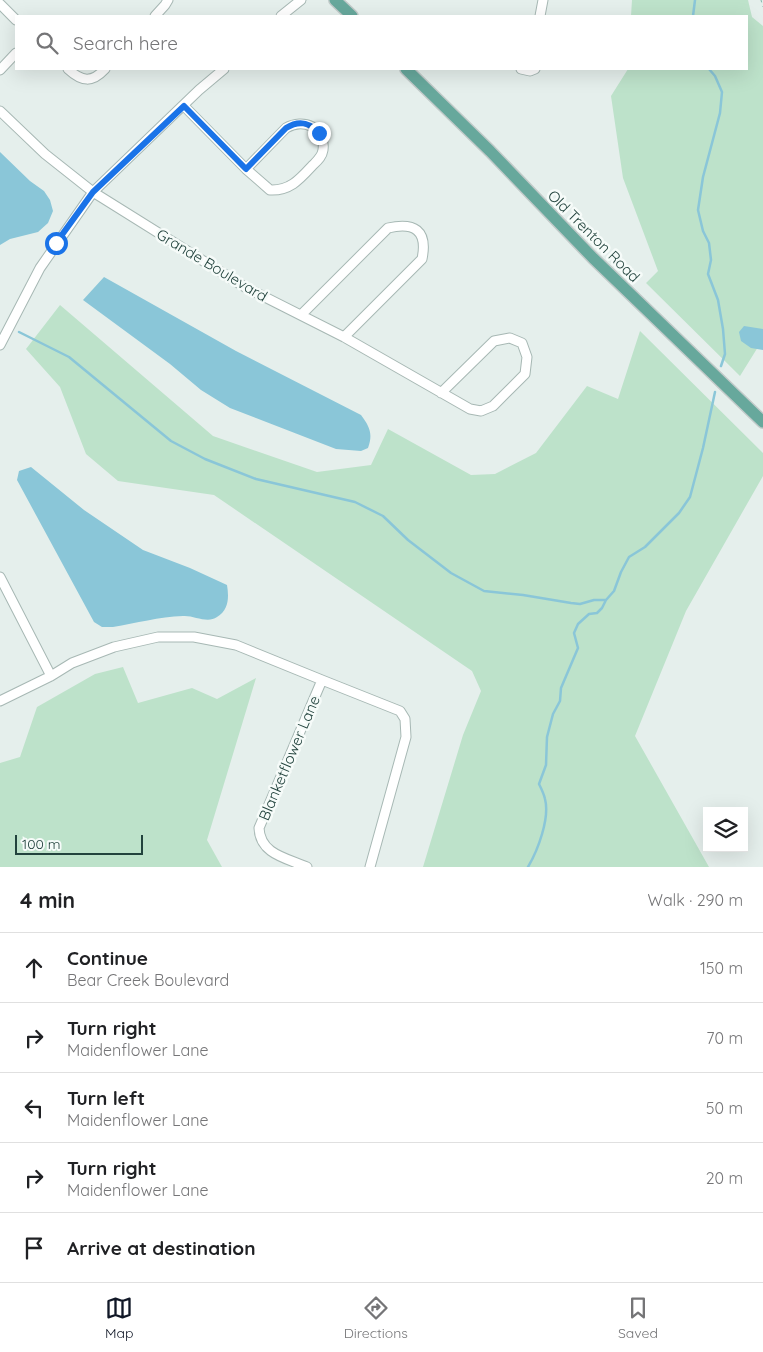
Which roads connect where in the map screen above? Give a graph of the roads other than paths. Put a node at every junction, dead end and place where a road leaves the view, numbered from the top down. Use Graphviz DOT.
graph roads {
  1 [pos="168,0"];
  2 [pos="301,0"];
  3 [pos="335,0"];
  4 [pos="543,0"];
  5 [pos="0,4"];
  6 [pos="156,15"];
  7 [pos="282,15"];
  8 [pos="351,15"];
  9 [pos="540,15"];
  10 [pos="15,19"];
  11 [pos="15,54"];
  12 [pos="0,70"];
  13 [pos="69,70"];
  14 [pos="104,70"];
  15 [pos="223,70"];
  16 [pos="407,70"];
  17 [pos="184,106"];
  18 [pos="0,111"];
  19 [pos="246,169"];
  20 [pos="93,192"];
  21 [pos="301,315"];
  22 [pos="344,337"];
  23 [pos="0,345"];
  24 [pos="441,392"];
  25 [pos="763,422"];
  26 [pos="0,577"];
  27 [pos="52,676"];
  28 [pos="322,680"];
  29 [pos="0,701"];
  30 [pos="307,867"];
  31 [pos="370,867"];
  1 -- 6 [label="street"];
  2 -- 7 [label="street"];
  3 -- 8 [label="main road"];
  4 -- 9 [label="street"];
  5 -- 10 [label="street"];
  11 -- 12 [label="street"];
  13 -- 14 [label="street"];
  15 -- 17 [label="street"];
  16 -- 25 [label="main road, Old Trenton Road"];
  17 -- 19 [label="street"];
  17 -- 20 [label="street"];
  18 -- 20 [label="street, Grande Boulevard"];
  19 -- 19 [label="street"];
  20 -- 21 [label="street, Grande Boulevard"];
  20 -- 23 [label="street"];
  21 -- 22 [label="street, Grande Boulevard"];
  21 -- 22 [label="street"];
  22 -- 24 [label="street, Grande Boulevard"];
  24 -- 24 [label="street, Grande Boulevard"];
  26 -- 27 [label="street"];
  27 -- 28 [label="street, Blanketflower Lane"];
  27 -- 29 [label="street, Blanketflower Lane"];
  28 -- 30 [label="street, Blanketflower Lane"];
  28 -- 31 [label="street, Blanketflower Lane"];
}
